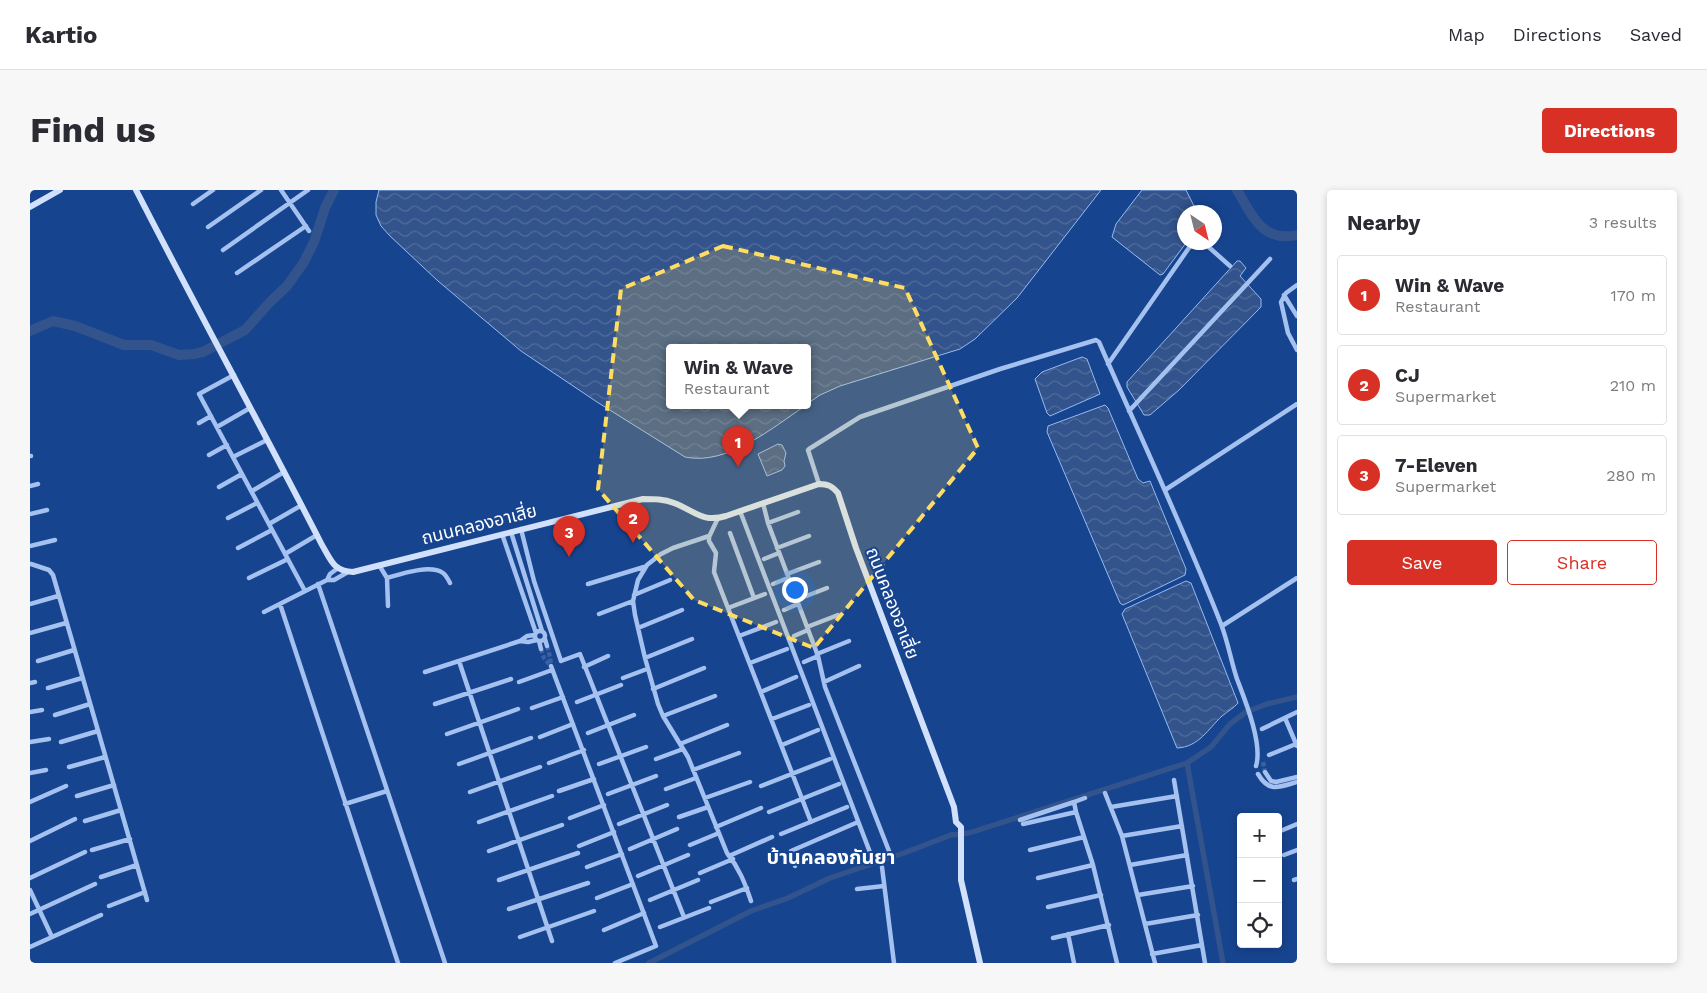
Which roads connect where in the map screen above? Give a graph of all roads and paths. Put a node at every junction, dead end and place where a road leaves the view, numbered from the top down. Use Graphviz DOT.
graph roads {
  1 [pos="60,190"];
  2 [pos="136,190"];
  3 [pos="213,190"];
  4 [pos="261,190"];
  5 [pos="281,190"];
  6 [pos="308,190"];
  7 [pos="290,203"];
  8 [pos="193,204"];
  9 [pos="30,207"];
  10 [pos="306,226"];
  11 [pos="208,227"];
  12 [pos="310,231"];
  13 [pos="223,250"];
  14 [pos="1187,250"];
  15 [pos="1212,250"];
  16 [pos="1270,259"];
  17 [pos="1230,266"];
  18 [pos="237,273"];
  19 [pos="1297,285"];
  20 [pos="1284,295"];
  21 [pos="1297,316"];
  22 [pos="1297,350"];
  23 [pos="1108,364"];
  24 [pos="234,375"];
  25 [pos="1297,404"];
  26 [pos="250,408"];
  27 [pos="1130,411"];
  28 [pos="211,416"];
  29 [pos="199,423"];
  30 [pos="217,427"];
  31 [pos="267,440"];
  32 [pos="227,445"];
  33 [pos="209,455"];
  34 [pos="233,458"];
  35 [pos="284,472"];
  36 [pos="242,474"];
  37 [pos="38,484"];
  38 [pos="819,484"];
  39 [pos="30,486"];
  40 [pos="219,487"];
  41 [pos="1165,490"];
  42 [pos="252,492"];
  43 [pos="258,503"];
  44 [pos="763,503"];
  45 [pos="302,505"];
  46 [pos="47,510"];
  47 [pos="740,511"];
  48 [pos="798,512"];
  49 [pos="30,514"];
  50 [pos="228,518"];
  51 [pos="718,518"];
  52 [pos="768,523"];
  53 [pos="269,524"];
  54 [pos="521,529"];
  55 [pos="272,530"];
  56 [pos="511,532"];
  57 [pos="730,533"];
  58 [pos="502,534"];
  59 [pos="317,535"];
  60 [pos="709,536"];
  61 [pos="809,536"];
  62 [pos="55,540"];
  63 [pos="30,546"];
  64 [pos="238,548"];
  65 [pos="778,550"];
  66 [pos="286,556"];
  67 [pos="764,559"];
  68 [pos="818,562"];
  69 [pos="30,565"];
  70 [pos="379,565"];
  71 [pos="646,566"];
  72 [pos="338,568"];
  73 [pos="348,572"];
  74 [pos="788,576"];
  75 [pos="249,578"];
  76 [pos="387,578"];
  77 [pos="1297,578"];
  78 [pos="327,580"];
  79 [pos="670,580"];
  80 [pos="450,583"];
  81 [pos="318,584"];
  82 [pos="588,584"];
  83 [pos="773,584"];
  84 [pos="827,588"];
  85 [pos="305,591"];
  86 [pos="765,594"];
  87 [pos="58,596"];
  88 [pos="634,598"];
  89 [pos="754,598"];
  90 [pos="797,602"];
  91 [pos="30,604"];
  92 [pos="280,604"];
  93 [pos="388,606"];
  94 [pos="728,608"];
  95 [pos="682,610"];
  96 [pos="784,610"];
  97 [pos="264,612"];
  98 [pos="599,614"];
  99 [pos="838,614"];
  100 [pos="776,622"];
  101 [pos="66,624"];
  102 [pos="1222,626"];
  103 [pos="638,628"];
  104 [pos="807,628"];
  105 [pos="542,631"];
  106 [pos="30,633"];
  107 [pos="536,634"];
  108 [pos="739,636"];
  109 [pos="794,636"];
  110 [pos="545,639"];
  111 [pos="692,639"];
  112 [pos="538,641"];
  113 [pos="850,641"];
  114 [pos="520,642"];
  115 [pos="547,646"];
  116 [pos="541,649"];
  117 [pos="787,649"];
  118 [pos="74,650"];
  119 [pos="817,655"];
  120 [pos="608,656"];
  121 [pos="645,658"];
  122 [pos="38,661"];
  123 [pos="459,661"];
  124 [pos="804,662"];
  125 [pos="750,663"];
  126 [pos="584,666"];
  127 [pos="858,666"];
  128 [pos="704,668"];
  129 [pos="647,669"];
  130 [pos="425,672"];
  131 [pos="796,677"];
  132 [pos="82,678"];
  133 [pos="623,678"];
  134 [pos="511,679"];
  135 [pos="519,682"];
  136 [pos="824,682"];
  137 [pos="620,685"];
  138 [pos="48,688"];
  139 [pos="653,689"];
  140 [pos="761,692"];
  141 [pos="470,694"];
  142 [pos="596,695"];
  143 [pos="715,696"];
  144 [pos="563,697"];
  145 [pos="577,702"];
  146 [pos="90,704"];
  147 [pos="435,704"];
  148 [pos="809,705"];
  149 [pos="532,708"];
  150 [pos="518,709"];
  151 [pos="42,710"];
  152 [pos="30,712"];
  153 [pos="1297,712"];
  154 [pos="56,715"];
  155 [pos="634,715"];
  156 [pos="663,716"];
  157 [pos="1285,718"];
  158 [pos="772,719"];
  159 [pos="480,724"];
  160 [pos="573,724"];
  161 [pos="727,725"];
  162 [pos="608,726"];
  163 [pos="1262,728"];
  164 [pos="818,730"];
  165 [pos="98,731"];
  166 [pos="588,733"];
  167 [pos="447,734"];
  168 [pos="540,736"];
  169 [pos="532,738"];
  170 [pos="49,739"];
  171 [pos="30,742"];
  172 [pos="61,742"];
  173 [pos="1296,742"];
  174 [pos="782,745"];
  175 [pos="646,746"];
  176 [pos="681,747"];
  177 [pos="584,750"];
  178 [pos="739,753"];
  179 [pos="490,754"];
  180 [pos="1269,755"];
  181 [pos="620,756"];
  182 [pos="105,757"];
  183 [pos="656,759"];
  184 [pos="830,759"];
  185 [pos="459,764"];
  186 [pos="549,764"];
  187 [pos="599,764"];
  188 [pos="1256,766"];
  189 [pos="69,767"];
  190 [pos="540,768"];
  191 [pos="46,770"];
  192 [pos="694,770"];
  193 [pos="1265,772"];
  194 [pos="30,773"];
  195 [pos="792,774"];
  196 [pos="1258,774"];
  197 [pos="656,776"];
  198 [pos="1297,776"];
  199 [pos="696,778"];
  200 [pos="594,779"];
  201 [pos="1174,780"];
  202 [pos="750,782"];
  203 [pos="1297,782"];
  204 [pos="500,783"];
  205 [pos="839,784"];
  206 [pos="114,785"];
  207 [pos="631,785"];
  208 [pos="66,786"];
  209 [pos="760,786"];
  210 [pos="666,788"];
  211 [pos="387,791"];
  212 [pos="559,791"];
  213 [pos="470,792"];
  214 [pos="1105,793"];
  215 [pos="608,794"];
  216 [pos="77,796"];
  217 [pos="552,796"];
  218 [pos="1177,796"];
  219 [pos="705,798"];
  220 [pos="1085,798"];
  221 [pos="803,799"];
  222 [pos="30,802"];
  223 [pos="1074,802"];
  224 [pos="345,804"];
  225 [pos="667,804"];
  226 [pos="604,805"];
  227 [pos="708,807"];
  228 [pos="847,807"];
  229 [pos="1111,807"];
  230 [pos="761,808"];
  231 [pos="121,810"];
  232 [pos="509,812"];
  233 [pos="769,812"];
  234 [pos="1076,812"];
  235 [pos="643,814"];
  236 [pos="570,818"];
  237 [pos="679,818"];
  238 [pos="75,819"];
  239 [pos="85,821"];
  240 [pos="479,822"];
  241 [pos="811,822"];
  242 [pos="858,822"];
  243 [pos="619,824"];
  244 [pos="1297,824"];
  245 [pos="562,825"];
  246 [pos="1182,826"];
  247 [pos="716,827"];
  248 [pos="677,829"];
  249 [pos="1282,830"];
  250 [pos="614,832"];
  251 [pos="719,833"];
  252 [pos="780,834"];
  253 [pos="1122,836"];
  254 [pos="772,837"];
  255 [pos="1084,837"];
  256 [pos="130,839"];
  257 [pos="652,839"];
  258 [pos="519,840"];
  259 [pos="30,841"];
  260 [pos="690,845"];
  261 [pos="579,846"];
  262 [pos="630,849"];
  263 [pos="92,850"];
  264 [pos="1030,850"];
  265 [pos="1297,850"];
  266 [pos="489,851"];
  267 [pos="889,851"];
  268 [pos="85,852"];
  269 [pos="578,853"];
  270 [pos="622,854"];
  271 [pos="688,855"];
  272 [pos="871,855"];
  273 [pos="1187,855"];
  274 [pos="1284,855"];
  275 [pos="731,858"];
  276 [pos="137,865"];
  277 [pos="1093,865"];
  278 [pos="1130,865"];
  279 [pos="663,866"];
  280 [pos="795,866"];
  281 [pos="587,867"];
  282 [pos="882,867"];
  283 [pos="528,870"];
  284 [pos="700,873"];
  285 [pos="638,876"];
  286 [pos="101,877"];
  287 [pos="30,878"];
  288 [pos="1038,878"];
  289 [pos="499,880"];
  290 [pos="698,880"];
  291 [pos="588,883"];
  292 [pos="95,884"];
  293 [pos="633,884"];
  294 [pos="884,886"];
  295 [pos="1193,886"];
  296 [pos="747,888"];
  297 [pos="857,889"];
  298 [pos="30,890"];
  299 [pos="673,891"];
  300 [pos="145,892"];
  301 [pos="1101,895"];
  302 [pos="1138,895"];
  303 [pos="597,898"];
  304 [pos="538,899"];
  305 [pos="147,900"];
  306 [pos="650,900"];
  307 [pos="751,901"];
  308 [pos="711,902"];
  309 [pos="110,906"];
  310 [pos="1048,907"];
  311 [pos="709,908"];
  312 [pos="39,909"];
  313 [pos="509,909"];
  314 [pos="594,911"];
  315 [pos="644,913"];
  316 [pos="30,914"];
  317 [pos="101,915"];
  318 [pos="1198,916"];
  319 [pos="684,917"];
  320 [pos="1145,924"];
  321 [pos="1108,925"];
  322 [pos="660,927"];
  323 [pos="548,928"];
  324 [pos="604,930"];
  325 [pos="1068,934"];
  326 [pos="52,937"];
  327 [pos="520,937"];
  328 [pos="1054,938"];
  329 [pos="552,941"];
  330 [pos="1202,945"];
  331 [pos="30,948"];
  332 [pos="1152,954"];
  333 [pos="398,963"];
  334 [pos="445,963"];
  335 [pos="615,963"];
  336 [pos="894,963"];
  337 [pos="980,963"];
  338 [pos="1074,963"];
  339 [pos="1117,963"];
  340 [pos="1154,963"];
  341 [pos="1205,963"];
  1 -- 9 [label="street"];
  2 -- 24 [label="street"];
  3 -- 8 [label="street"];
  4 -- 11 [label="street"];
  5 -- 7 [label="street"];
  6 -- 7 [label="street"];
  7 -- 10 [label="street"];
  7 -- 13 [label="street"];
  10 -- 12 [label="street"];
  10 -- 18 [label="street"];
  14 -- 23 [label="street"];
  15 -- 17 [label="street"];
  16 -- 27 [label="street"];
  19 -- 20 [label="street"];
  20 -- 21 [label="street"];
  20 -- 22 [label="street"];
  23 -- 27 [label="street"];
  23 -- 38 [label="street"];
  24 -- 26 [label="street"];
  24 -- 28 [label="street"];
  25 -- 41 [label="street"];
  26 -- 30 [label="street"];
  26 -- 31 [label="street"];
  27 -- 41 [label="street"];
  28 -- 29 [label="street"];
  28 -- 30 [label="street"];
  30 -- 32 [label="street"];
  31 -- 34 [label="street"];
  31 -- 35 [label="street"];
  32 -- 33 [label="street"];
  32 -- 34 [label="street"];
  34 -- 36 [label="street"];
  35 -- 42 [label="street"];
  35 -- 45 [label="street"];
  36 -- 40 [label="street"];
  36 -- 42 [label="street"];
  37 -- 39 [label="street"];
  38 -- 44 [label="street"];
  38 -- 337 [label="street, ถนนคลองอาเสี่ย"];
  41 -- 102 [label="street"];
  42 -- 43 [label="street"];
  43 -- 50 [label="street"];
  43 -- 53 [label="street"];
  44 -- 47 [label="street"];
  44 -- 52 [label="street"];
  45 -- 53 [label="street"];
  45 -- 59 [label="street"];
  46 -- 49 [label="street"];
  47 -- 51 [label="street"];
  47 -- 242 [label="street"];
  48 -- 52 [label="street"];
  51 -- 54 [label="street, ถนนคลองอาเสี่ย"];
  51 -- 60 [label="street"];
  52 -- 65 [label="street"];
  53 -- 55 [label="street"];
  54 -- 56 [label="street, ถนนคลองอาเสี่ย"];
  54 -- 126 [label="street"];
  55 -- 64 [label="street"];
  55 -- 66 [label="street"];
  56 -- 58 [label="street, ถนนคลองอาเสี่ย"];
  56 -- 105 [label="street"];
  57 -- 89 [label="street"];
  58 -- 70 [label="street, ถนนคลองอาเสี่ย"];
  58 -- 107 [label="street"];
  59 -- 66 [label="street"];
  59 -- 72 [label="street"];
  60 -- 71 [label="street"];
  60 -- 94 [label="street"];
  61 -- 65 [label="street"];
  62 -- 63 [label="street"];
  65 -- 67 [label="street"];
  65 -- 74 [label="street"];
  66 -- 75 [label="street"];
  66 -- 85 [label="street"];
  68 -- 74 [label="street"];
  69 -- 87 [label="street"];
  70 -- 73 [label="street, ถนนคลองอาเสี่ย"];
  70 -- 76 [label="street"];
  71 -- 82 [label="street"];
  71 -- 88 [label="street"];
  72 -- 73 [label="street"];
  72 -- 78 [label="street"];
  73 -- 78 [label="street"];
  74 -- 83 [label="street"];
  74 -- 90 [label="street"];
  76 -- 80 [label="street"];
  76 -- 93 [label="street"];
  77 -- 102 [label="street"];
  78 -- 81 [label="street"];
  79 -- 88 [label="street"];
  81 -- 85 [label="street"];
  81 -- 211 [label="street"];
  84 -- 90 [label="street"];
  85 -- 92 [label="street"];
  86 -- 89 [label="street"];
  87 -- 91 [label="street"];
  87 -- 101 [label="street"];
  88 -- 98 [label="street"];
  88 -- 103 [label="street"];
  89 -- 94 [label="street"];
  90 -- 96 [label="street"];
  90 -- 104 [label="street"];
  92 -- 97 [label="street"];
  92 -- 224 [label="street"];
  94 -- 108 [label="street"];
  95 -- 103 [label="street"];
  99 -- 104 [label="street"];
  100 -- 108 [label="street"];
  101 -- 106 [label="street"];
  101 -- 118 [label="street"];
  102 -- 188 [label="street"];
  103 -- 121 [label="street"];
  104 -- 109 [label="street"];
  104 -- 119 [label="street"];
  105 -- 107 [label="street"];
  105 -- 110 [label="street"];
  107 -- 112 [label="street"];
  107 -- 114 [label="street"];
  108 -- 125 [label="street"];
  110 -- 112 [label="street"];
  110 -- 115 [label="street"];
  111 -- 121 [label="street"];
  112 -- 114 [label="street"];
  112 -- 116 [label="street"];
  113 -- 119 [label="street"];
  114 -- 123 [label="street"];
  117 -- 125 [label="street"];
  118 -- 122 [label="street"];
  118 -- 132 [label="street"];
  119 -- 124 [label="street"];
  119 -- 136 [label="street"];
  120 -- 126 [label="street"];
  121 -- 129 [label="street"];
  123 -- 130 [label="street"];
  123 -- 141 [label="street"];
  125 -- 140 [label="street"];
  126 -- 142 [label="street"];
  127 -- 136 [label="street"];
  128 -- 139 [label="street"];
  129 -- 133 [label="street"];
  129 -- 139 [label="street"];
  131 -- 140 [label="street"];
  132 -- 138 [label="street"];
  132 -- 146 [label="street"];
  134 -- 141 [label="street"];
  135 -- 144 [label="street"];
  136 -- 267 [label="street"];
  137 -- 142 [label="street"];
  139 -- 156 [label="street"];
  140 -- 158 [label="street"];
  141 -- 147 [label="street"];
  141 -- 159 [label="street"];
  142 -- 145 [label="street"];
  142 -- 162 [label="street"];
  143 -- 156 [label="street"];
  144 -- 149 [label="street"];
  144 -- 160 [label="street"];
  146 -- 154 [label="street"];
  146 -- 165 [label="street"];
  148 -- 158 [label="street"];
  150 -- 159 [label="street"];
  151 -- 152 [label="street"];
  153 -- 157 [label="street"];
  155 -- 162 [label="street"];
  156 -- 176 [label="street"];
  157 -- 163 [label="street"];
  157 -- 173 [label="street"];
  158 -- 174 [label="street"];
  159 -- 167 [label="street"];
  159 -- 179 [label="street"];
  160 -- 168 [label="street"];
  160 -- 177 [label="street"];
  161 -- 176 [label="street"];
  162 -- 166 [label="street"];
  162 -- 181 [label="street"];
  164 -- 174 [label="street"];
  165 -- 172 [label="street"];
  165 -- 182 [label="street"];
  169 -- 179 [label="street"];
  170 -- 171 [label="street"];
  173 -- 180 [label="street"];
  174 -- 195 [label="street"];
  175 -- 181 [label="street"];
  176 -- 183 [label="street"];
  176 -- 192 [label="street"];
  177 -- 186 [label="street"];
  177 -- 200 [label="street"];
  178 -- 192 [label="street"];
  179 -- 185 [label="street"];
  179 -- 204 [label="street"];
  181 -- 187 [label="street"];
  181 -- 207 [label="street"];
  182 -- 189 [label="street"];
  182 -- 206 [label="street"];
  184 -- 195 [label="street"];
  190 -- 204 [label="street"];
  191 -- 194 [label="street"];
  192 -- 199 [label="street"];
  193 -- 198 [label="street"];
  195 -- 209 [label="street"];
  195 -- 221 [label="street"];
  196 -- 203 [label="street"];
  197 -- 207 [label="street"];
  199 -- 210 [label="street"];
  199 -- 219 [label="street"];
  200 -- 212 [label="street"];
  200 -- 226 [label="street"];
  201 -- 218 [label="street"];
  202 -- 219 [label="street"];
  204 -- 213 [label="street"];
  204 -- 232 [label="street"];
  205 -- 221 [label="street"];
  206 -- 216 [label="street"];
  206 -- 231 [label="street"];
  207 -- 215 [label="street"];
  207 -- 235 [label="street"];
  208 -- 222 [label="street"];
  211 -- 224 [label="street"];
  211 -- 334 [label="street"];
  214 -- 229 [label="street"];
  217 -- 232 [label="street"];
  218 -- 229 [label="street"];
  218 -- 246 [label="street"];
  219 -- 227 [label="street"];
  220 -- 223 [label="street"];
  221 -- 233 [label="street"];
  221 -- 241 [label="street"];
  223 -- 234 [label="street"];
  223 -- 234 [label="street"];
  224 -- 333 [label="street"];
  225 -- 235 [label="street"];
  226 -- 236 [label="street"];
  226 -- 250 [label="street"];
  227 -- 237 [label="street"];
  227 -- 247 [label="street"];
  228 -- 241 [label="street"];
  229 -- 253 [label="street"];
  230 -- 247 [label="street"];
  231 -- 239 [label="street"];
  231 -- 256 [label="street"];
  232 -- 240 [label="street"];
  232 -- 258 [label="street"];
  234 -- 255 [label="street"];
  235 -- 243 [label="street"];
  235 -- 257 [label="street"];
  238 -- 259 [label="street"];
  241 -- 252 [label="street"];
  242 -- 272 [label="street"];
  242 -- 280 [label="street"];
  244 -- 249 [label="street"];
  245 -- 258 [label="street"];
  246 -- 253 [label="street"];
  246 -- 273 [label="street"];
  247 -- 251 [label="street"];
  248 -- 257 [label="street"];
  250 -- 261 [label="street"];
  250 -- 270 [label="street"];
  251 -- 260 [label="street"];
  251 -- 275 [label="street"];
  253 -- 278 [label="street"];
  254 -- 275 [label="street"];
  255 -- 264 [label="street"];
  255 -- 277 [label="street"];
  256 -- 263 [label="street"];
  256 -- 276 [label="street"];
  257 -- 262 [label="street"];
  257 -- 279 [label="street"];
  258 -- 266 [label="street"];
  258 -- 283 [label="street"];
  265 -- 274 [label="street"];
  268 -- 287 [label="street"];
  269 -- 283 [label="street"];
  270 -- 281 [label="street"];
  270 -- 293 [label="street"];
  271 -- 279 [label="street"];
  273 -- 278 [label="street"];
  273 -- 295 [label="street"];
  275 -- 284 [label="street"];
  275 -- 296 [label="street"];
  276 -- 286 [label="street"];
  276 -- 300 [label="street"];
  277 -- 288 [label="street"];
  277 -- 301 [label="street"];
  278 -- 302 [label="street"];
  279 -- 285 [label="street"];
  279 -- 299 [label="street"];
  282 -- 294 [label="street"];
  283 -- 289 [label="street"];
  283 -- 304 [label="street"];
  290 -- 299 [label="street"];
  291 -- 304 [label="street"];
  292 -- 312 [label="street"];
  293 -- 303 [label="street"];
  293 -- 315 [label="street"];
  294 -- 297 [label="street"];
  294 -- 336 [label="street"];
  295 -- 302 [label="street"];
  295 -- 318 [label="street"];
  296 -- 307 [label="street"];
  296 -- 308 [label="street"];
  298 -- 312 [label="street"];
  299 -- 306 [label="street"];
  299 -- 319 [label="street"];
  300 -- 305 [label="street"];
  300 -- 309 [label="street"];
  301 -- 310 [label="street"];
  301 -- 321 [label="street"];
  302 -- 320 [label="street"];
  304 -- 313 [label="street"];
  304 -- 323 [label="street"];
  311 -- 319 [label="street"];
  312 -- 316 [label="street"];
  312 -- 326 [label="street"];
  314 -- 323 [label="street"];
  315 -- 324 [label="street"];
  315 -- 335 [label="street"];
  317 -- 326 [label="street"];
  318 -- 320 [label="street"];
  318 -- 330 [label="street"];
  319 -- 322 [label="street"];
  320 -- 332 [label="street"];
  321 -- 325 [label="street"];
  321 -- 339 [label="street"];
  323 -- 327 [label="street"];
  323 -- 329 [label="street"];
  325 -- 328 [label="street"];
  325 -- 338 [label="street"];
  326 -- 331 [label="street"];
  330 -- 332 [label="street"];
  330 -- 341 [label="street"];
  332 -- 340 [label="street"];
}
